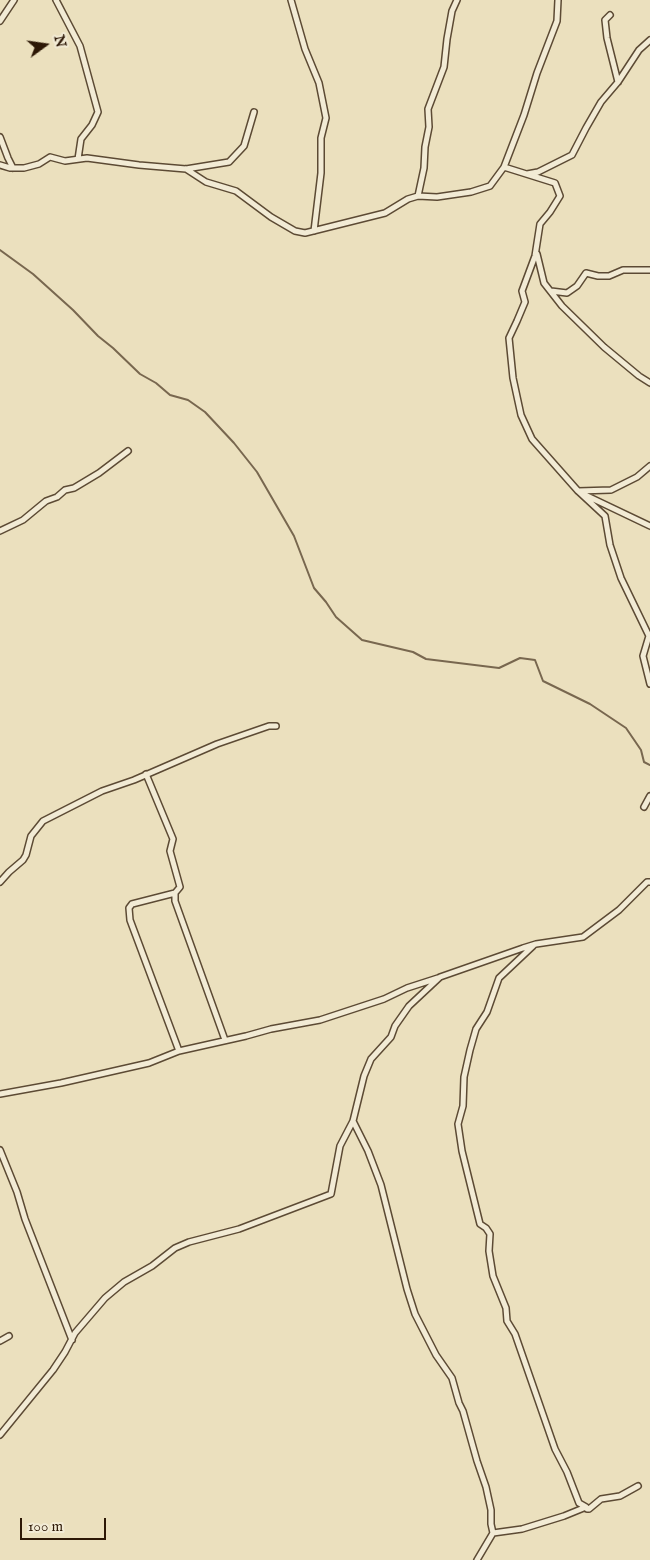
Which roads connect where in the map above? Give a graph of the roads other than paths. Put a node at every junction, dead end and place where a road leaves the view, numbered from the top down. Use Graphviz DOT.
graph roads {
  1 [pos="14,0"];
  2 [pos="56,0"];
  3 [pos="290,0"];
  4 [pos="456,0"];
  5 [pos="558,0"];
  6 [pos="610,15"];
  7 [pos="0,21"];
  8 [pos="650,40"];
  9 [pos="618,82"];
  10 [pos="254,112"];
  11 [pos="0,137"];
  12 [pos="78,159"];
  13 [pos="0,165"];
  14 [pos="504,167"];
  15 [pos="13,168"];
  16 [pos="186,169"];
  17 [pos="526,174"];
  18 [pos="418,196"];
  19 [pos="314,231"];
  20 [pos="536,251"];
  21 [pos="650,270"];
  22 [pos="551,291"];
  23 [pos="650,382"];
  24 [pos="128,451"];
  25 [pos="650,466"];
  26 [pos="578,491"];
  27 [pos="650,526"];
  28 [pos="0,531"];
  29 [pos="649,639"];
  30 [pos="650,684"];
  31 [pos="276,726"];
  32 [pos="146,774"];
  33 [pos="650,796"];
  34 [pos="644,807"];
  35 [pos="0,882"];
  36 [pos="650,882"];
  37 [pos="175,893"];
  38 [pos="536,944"];
  39 [pos="440,977"];
  40 [pos="226,1040"];
  41 [pos="179,1050"];
  42 [pos="0,1094"];
  43 [pos="353,1121"];
  44 [pos="0,1150"];
  45 [pos="9,1336"];
  46 [pos="72,1340"];
  47 [pos="0,1341"];
  48 [pos="0,1435"];
  49 [pos="638,1486"];
  50 [pos="586,1507"];
  51 [pos="493,1533"];
  52 [pos="476,1560"];
  1 -- 7 [label="street"];
  2 -- 12 [label="street"];
  3 -- 19 [label="street"];
  4 -- 18 [label="street"];
  5 -- 14 [label="street"];
  6 -- 9 [label="street"];
  8 -- 9 [label="street"];
  9 -- 17 [label="street"];
  10 -- 16 [label="street"];
  11 -- 15 [label="street"];
  12 -- 15 [label="street"];
  12 -- 16 [label="street"];
  13 -- 15 [label="street"];
  14 -- 17 [label="street"];
  14 -- 18 [label="street"];
  16 -- 19 [label="street"];
  17 -- 20 [label="street"];
  18 -- 19 [label="street"];
  20 -- 22 [label="street"];
  20 -- 26 [label="street"];
  21 -- 22 [label="street"];
  22 -- 23 [label="street"];
  24 -- 28 [label="street"];
  25 -- 26 [label="street"];
  26 -- 27 [label="street"];
  26 -- 29 [label="street"];
  29 -- 30 [label="street"];
  31 -- 32 [label="street"];
  32 -- 35 [label="street"];
  32 -- 37 [label="street"];
  33 -- 34 [label="street"];
  36 -- 38 [label="street"];
  37 -- 40 [label="street"];
  37 -- 41 [label="street"];
  38 -- 39 [label="street"];
  38 -- 50 [label="street"];
  39 -- 40 [label="street"];
  39 -- 43 [label="street"];
  40 -- 41 [label="street"];
  41 -- 42 [label="street"];
  43 -- 46 [label="street"];
  43 -- 51 [label="street"];
  44 -- 46 [label="street"];
  45 -- 47 [label="street"];
  46 -- 48 [label="street"];
  49 -- 50 [label="street"];
  50 -- 51 [label="street"];
  51 -- 52 [label="street"];
}
